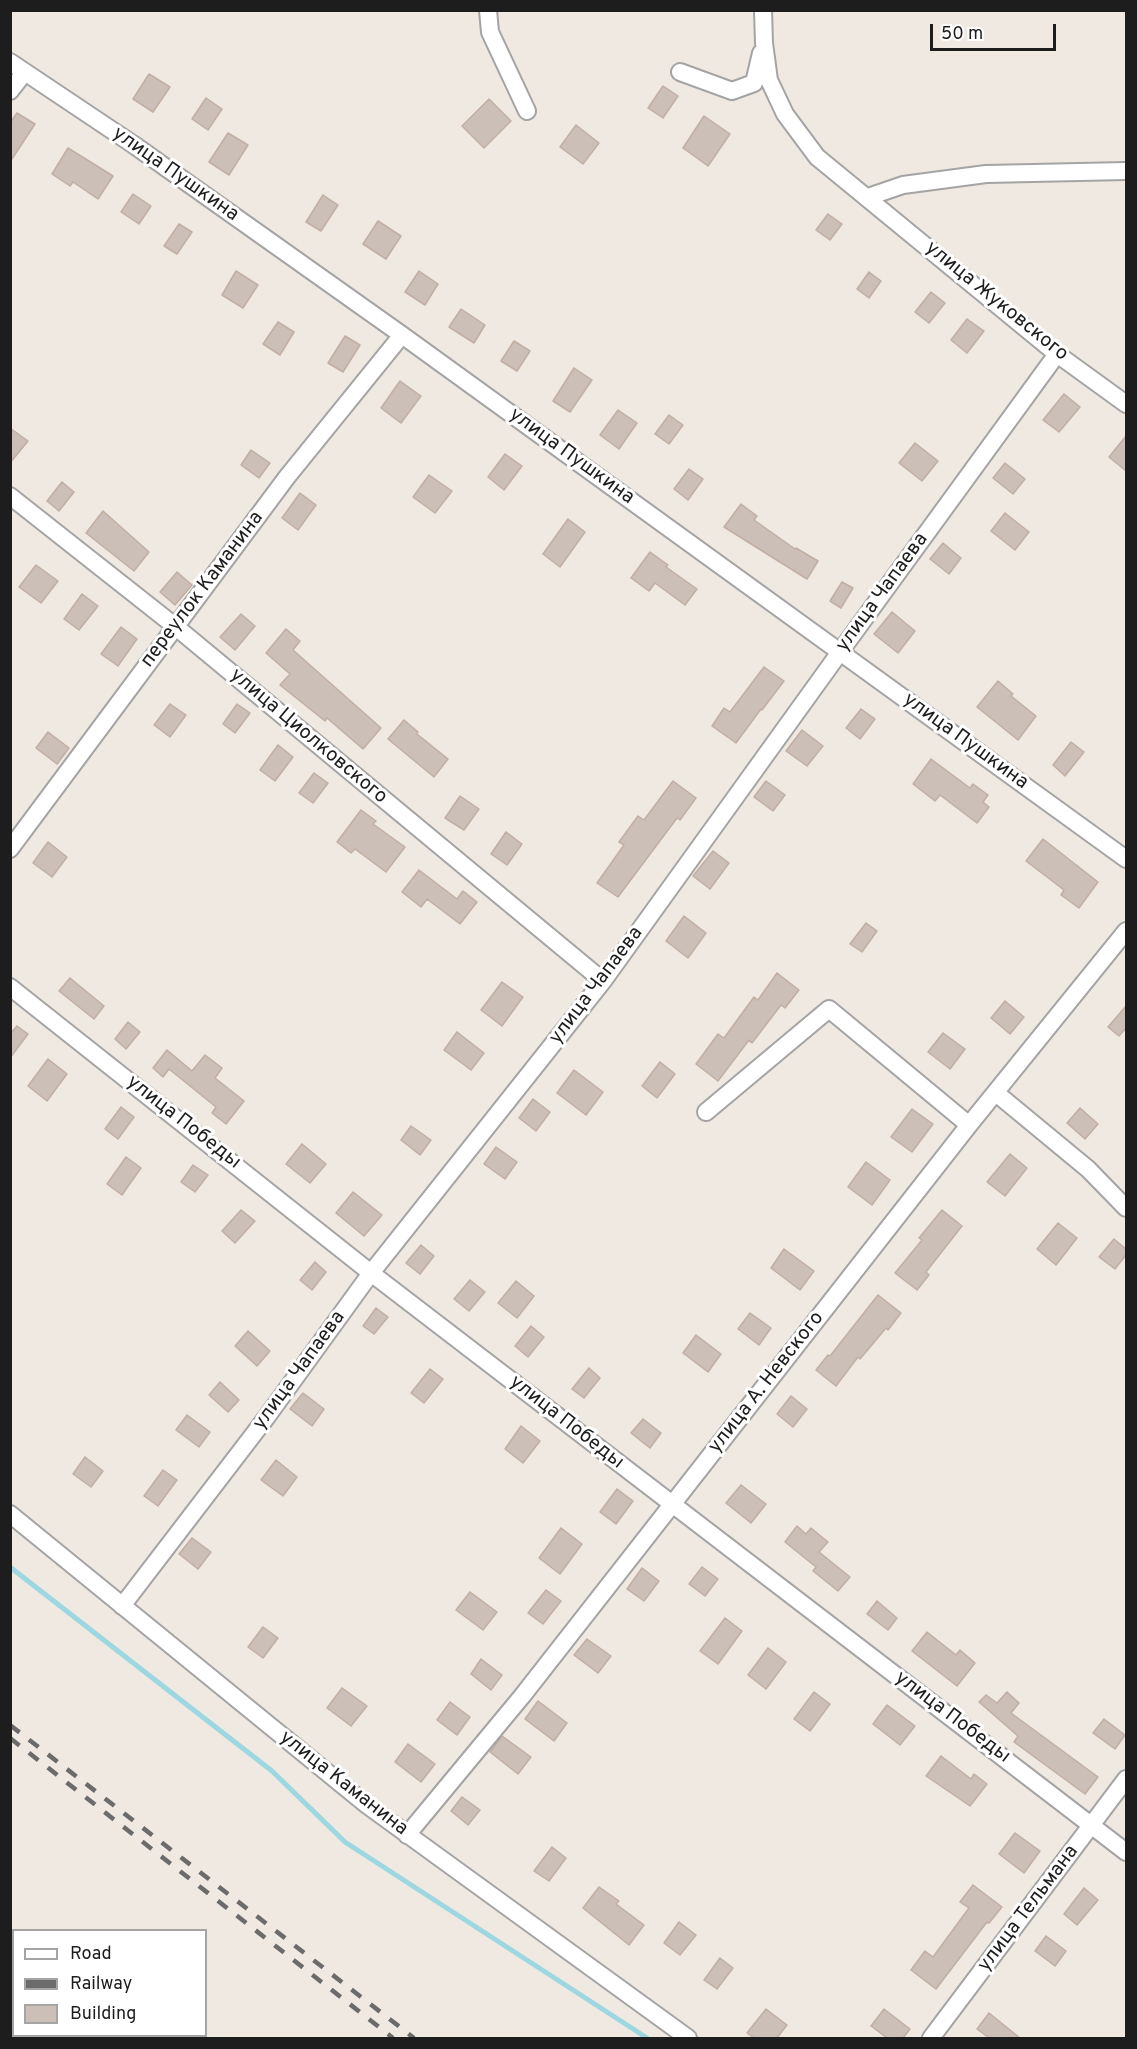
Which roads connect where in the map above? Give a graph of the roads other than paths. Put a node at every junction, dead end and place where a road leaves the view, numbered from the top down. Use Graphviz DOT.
graph roads {
  1 [pos="488,10"];
  2 [pos="763,10"];
  3 [pos="764,43"];
  4 [pos="10,62"];
  5 [pos="680,72"];
  6 [pos="24,73"];
  7 [pos="10,91"];
  8 [pos="527,111"];
  9 [pos="1126,171"];
  10 [pos="868,197"];
  11 [pos="402,335"];
  12 [pos="1057,354"];
  13 [pos="1126,404"];
  14 [pos="10,496"];
  15 [pos="176,627"];
  16 [pos="840,652"];
  17 [pos="10,849"];
  18 [pos="1126,859"];
  19 [pos="1126,932"];
  20 [pos="603,981"];
  21 [pos="10,987"];
  22 [pos="996,1093"];
  23 [pos="706,1112"];
  24 [pos="969,1125"];
  25 [pos="1126,1208"];
  26 [pos="371,1273"];
  27 [pos="672,1505"];
  28 [pos="10,1514"];
  29 [pos="122,1606"];
  30 [pos="1126,1779"];
  31 [pos="1092,1824"];
  32 [pos="407,1835"];
  33 [pos="1126,1852"];
  34 [pos="688,2038"];
  35 [pos="930,2038"];
  1 -- 8 [label="street"];
  2 -- 3 [label="street, улица Жуковского"];
  3 -- 5 [label="street"];
  3 -- 10 [label="street, улица Жуковского"];
  4 -- 6 [label="street, улица Пушкина"];
  6 -- 7 [label="street"];
  6 -- 11 [label="street, улица Пушкина"];
  9 -- 10 [label="street"];
  10 -- 12 [label="street, улица Жуковского"];
  11 -- 15 [label="street, переулок Каманина"];
  11 -- 16 [label="street, улица Пушкина"];
  12 -- 13 [label="street, улица Жуковского"];
  12 -- 16 [label="street, улица Чапаева"];
  14 -- 15 [label="street, улица Циолковского"];
  15 -- 17 [label="street, переулок Каманина"];
  15 -- 20 [label="street, улица Циолковского"];
  16 -- 18 [label="street, улица Пушкина"];
  16 -- 20 [label="street, улица Чапаева"];
  19 -- 22 [label="street, улица А. Невского"];
  20 -- 26 [label="street, улица Чапаева"];
  21 -- 26 [label="street, улица Победы"];
  22 -- 24 [label="street, улица А. Невского"];
  22 -- 25 [label="street"];
  23 -- 24 [label="street"];
  24 -- 27 [label="street, улица А. Невского"];
  26 -- 27 [label="street, улица Победы"];
  26 -- 29 [label="street, улица Чапаева"];
  27 -- 31 [label="street, улица Победы"];
  27 -- 32 [label="street, улица А. Невского"];
  28 -- 29 [label="street, улица Каманина"];
  29 -- 32 [label="street, улица Каманина"];
  30 -- 31 [label="street, улица Тельмана"];
  31 -- 33 [label="street, улица Победы"];
  31 -- 35 [label="street, улица Тельмана"];
  32 -- 34 [label="street, улица Каманина"];
}
